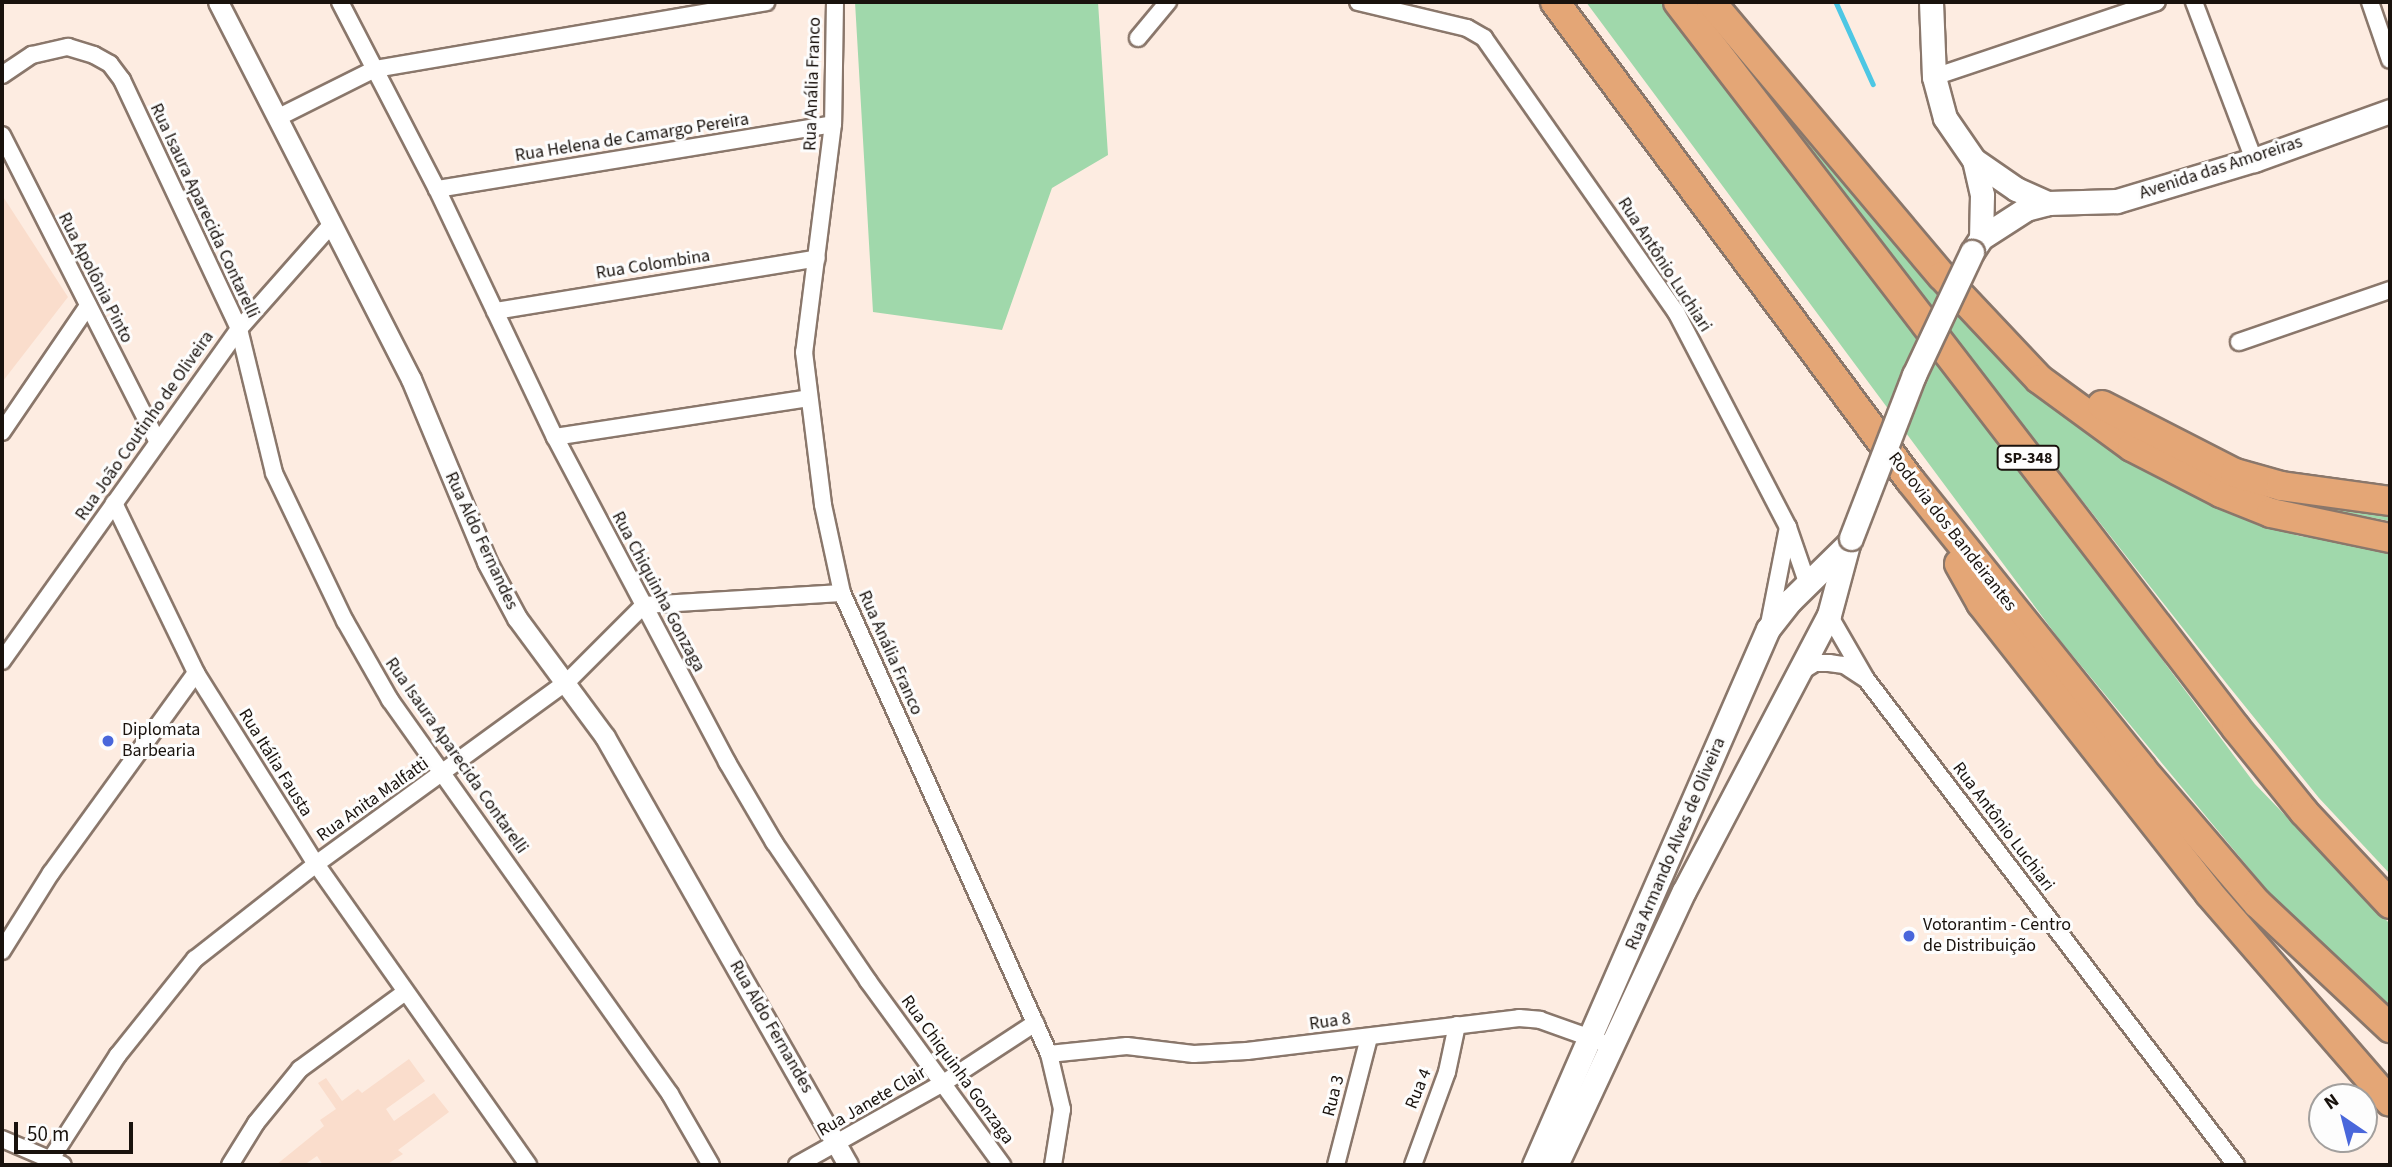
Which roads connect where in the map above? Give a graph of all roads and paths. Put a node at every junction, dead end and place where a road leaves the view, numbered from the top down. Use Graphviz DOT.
graph roads {
  1 [pos="218,2"];
  2 [pos="340,2"];
  3 [pos="766,2"];
  4 [pos="835,2"];
  5 [pos="1168,2"];
  6 [pos="1358,2"];
  7 [pos="1555,2"];
  8 [pos="1678,2"];
  9 [pos="1710,2"];
  10 [pos="1931,2"];
  11 [pos="2157,2"];
  12 [pos="2194,2"];
  13 [pos="2370,2"];
  14 [pos="1138,38"];
  15 [pos="2390,60"];
  16 [pos="375,69"];
  17 [pos="2,75"];
  18 [pos="1934,77"];
  19 [pos="2390,111"];
  20 [pos="279,117"];
  21 [pos="833,124"];
  22 [pos="2,135"];
  23 [pos="1974,160"];
  24 [pos="2254,160"];
  25 [pos="437,189"];
  26 [pos="2048,203"];
  27 [pos="332,224"];
  28 [pos="1977,245"];
  29 [pos="817,258"];
  30 [pos="1942,276"];
  31 [pos="2390,290"];
  32 [pos="88,306"];
  33 [pos="495,311"];
  34 [pos="239,329"];
  35 [pos="2239,342"];
  36 [pos="809,398"];
  37 [pos="2,432"];
  38 [pos="555,437"];
  39 [pos="156,439"];
  40 [pos="1910,480"];
  41 [pos="2390,501"];
  42 [pos="114,503"];
  43 [pos="1787,527"];
  44 [pos="2390,538"];
  45 [pos="1849,541"];
  46 [pos="1808,585"];
  47 [pos="842,593"];
  48 [pos="644,605"];
  49 [pos="1829,615"];
  50 [pos="1768,629"];
  51 [pos="1759,652"];
  52 [pos="2,661"];
  53 [pos="197,673"];
  54 [pos="1794,676"];
  55 [pos="1866,679"];
  56 [pos="568,681"];
  57 [pos="443,774"];
  58 [pos="316,864"];
  59 [pos="2390,904"];
  60 [pos="2,951"];
  61 [pos="404,993"];
  62 [pos="1035,1023"];
  63 [pos="1457,1026"];
  64 [pos="2390,1028"];
  65 [pos="1369,1037"];
  66 [pos="1601,1042"];
  67 [pos="1049,1054"];
  68 [pos="945,1082"];
  69 [pos="2390,1102"];
  70 [pos="2,1139"];
  71 [pos="838,1145"];
  72 [pos="53,1164"];
  73 [pos="230,1165"];
  74 [pos="528,1165"];
  75 [pos="711,1165"];
  76 [pos="797,1165"];
  77 [pos="848,1165"];
  78 [pos="1002,1165"];
  79 [pos="1053,1165"];
  80 [pos="1336,1165"];
  81 [pos="1413,1165"];
  82 [pos="1534,1165"];
  83 [pos="1556,1165"];
  84 [pos="2236,1165"];
  1 -- 20 [label="street, Rua Aldo Fernandes"];
  2 -- 16 [label="street, Rua Chiquinha Gonzaga"];
  3 -- 16 [label="street"];
  4 -- 21 [label="street, Rua Anália Franco"];
  5 -- 14 [label="street"];
  6 -- 43 [label="street, Rua Antônio Luchiari"];
  7 -- 40 [label="highway, Rodovia dos Bandeirantes"];
  8 -- 59 [label="highway, SP-348"];
  9 -- 30 [label="highway"];
  10 -- 18 [label="main road, Avenida das Amoreiras"];
  11 -- 18 [label="street"];
  12 -- 24 [label="street"];
  13 -- 15 [label="street"];
  16 -- 20 [label="street"];
  16 -- 25 [label="street, Rua Chiquinha Gonzaga"];
  17 -- 34 [label="street, Rua Isaura Aparecida Contarelli"];
  18 -- 23 [label="main road, Avenida das Amoreiras"];
  19 -- 24 [label="main road, Avenida das Amoreiras"];
  20 -- 27 [label="street, Rua Aldo Fernandes"];
  21 -- 25 [label="street, Rua Helena de Camargo Pereira"];
  21 -- 29 [label="street, Rua Anália Franco"];
  22 -- 32 [label="street, Rua Apolônia Pinto"];
  23 -- 26 [label="main road, Avenida das Amoreiras"];
  23 -- 28 [label="main road, Avenida das Amoreiras"];
  24 -- 26 [label="main road, Avenida das Amoreiras"];
  25 -- 33 [label="street, Rua Chiquinha Gonzaga"];
  26 -- 28 [label="main road, Avenida das Amoreiras"];
  27 -- 34 [label="street, Rua João Coutinho de Oliveira"];
  27 -- 56 [label="street, Rua Aldo Fernandes"];
  28 -- 45 [label="main road, Rua Armando Alves de Oliveira, bridge"];
  29 -- 33 [label="street, Rua Colombina"];
  29 -- 36 [label="street, Rua Anália Franco"];
  30 -- 41 [label="highway"];
  30 -- 44 [label="highway"];
  31 -- 35 [label="street"];
  32 -- 37 [label="street"];
  32 -- 39 [label="street, Rua Apolônia Pinto"];
  33 -- 38 [label="street, Rua Chiquinha Gonzaga"];
  34 -- 39 [label="street, Rua João Coutinho de Oliveira"];
  34 -- 57 [label="street, Rua Isaura Aparecida Contarelli"];
  36 -- 38 [label="street"];
  36 -- 47 [label="street, Rua Anália Franco"];
  38 -- 48 [label="street, Rua Chiquinha Gonzaga"];
  39 -- 42 [label="street, Rua João Coutinho de Oliveira"];
  40 -- 64 [label="highway, Rodovia dos Bandeirantes"];
  40 -- 69 [label="highway"];
  42 -- 52 [label="street, Rua João Coutinho de Oliveira"];
  42 -- 53 [label="street, Rua Itália Fausta"];
  43 -- 46 [label="street, Rua Antônio Luchiari"];
  43 -- 50 [label="street"];
  45 -- 46 [label="main road, Rua Armando Alves de Oliveira"];
  45 -- 49 [label="main road, Rua Armando Alves de Oliveira"];
  46 -- 49 [label="main road"];
  46 -- 50 [label="main road, Rua Armando Alves de Oliveira"];
  47 -- 48 [label="street"];
  47 -- 62 [label="street, Rua Anália Franco"];
  48 -- 56 [label="street, Rua Anita Malfatti"];
  48 -- 68 [label="street, Rua Chiquinha Gonzaga"];
  49 -- 54 [label="main road, Rua Armando Alves de Oliveira"];
  49 -- 55 [label="street, Rua Antônio Luchiari"];
  50 -- 51 [label="main road, Rua Armando Alves de Oliveira"];
  51 -- 54 [label="main road"];
  51 -- 66 [label="main road, Rua Armando Alves de Oliveira"];
  53 -- 58 [label="street, Rua Itália Fausta"];
  53 -- 60 [label="street"];
  54 -- 55 [label="street, Rua Antônio Luchiari"];
  54 -- 66 [label="main road, Rua Armando Alves de Oliveira"];
  55 -- 84 [label="street, Rua Antônio Luchiari"];
  56 -- 57 [label="street, Rua Anita Malfatti"];
  56 -- 71 [label="street, Rua Aldo Fernandes"];
  57 -- 58 [label="street, Rua Anita Malfatti"];
  57 -- 75 [label="street, Rua Isaura Aparecida Contarelli"];
  58 -- 61 [label="street, Rua Itália Fausta"];
  58 -- 72 [label="street, Rua Anita Malfatti"];
  61 -- 73 [label="street"];
  61 -- 74 [label="street, Rua Itália Fausta"];
  62 -- 67 [label="street, Rua Anália Franco"];
  62 -- 68 [label="street, Rua Janete Clair"];
  63 -- 65 [label="street, Rua 8"];
  63 -- 66 [label="street, Rua 8"];
  63 -- 81 [label="street, Rua 4"];
  65 -- 67 [label="street, Rua 8"];
  65 -- 80 [label="street, Rua 3"];
  66 -- 82 [label="main road, Rua Armando Alves de Oliveira"];
  66 -- 83 [label="main road, Rua Armando Alves de Oliveira"];
  67 -- 79 [label="street, Rua Anália Franco"];
  68 -- 71 [label="street, Rua Janete Clair"];
  68 -- 78 [label="street, Rua Chiquinha Gonzaga"];
  70 -- 72 [label="street"];
  71 -- 76 [label="street, Rua Janete Clair"];
  71 -- 77 [label="street, Rua Aldo Fernandes"];
}
